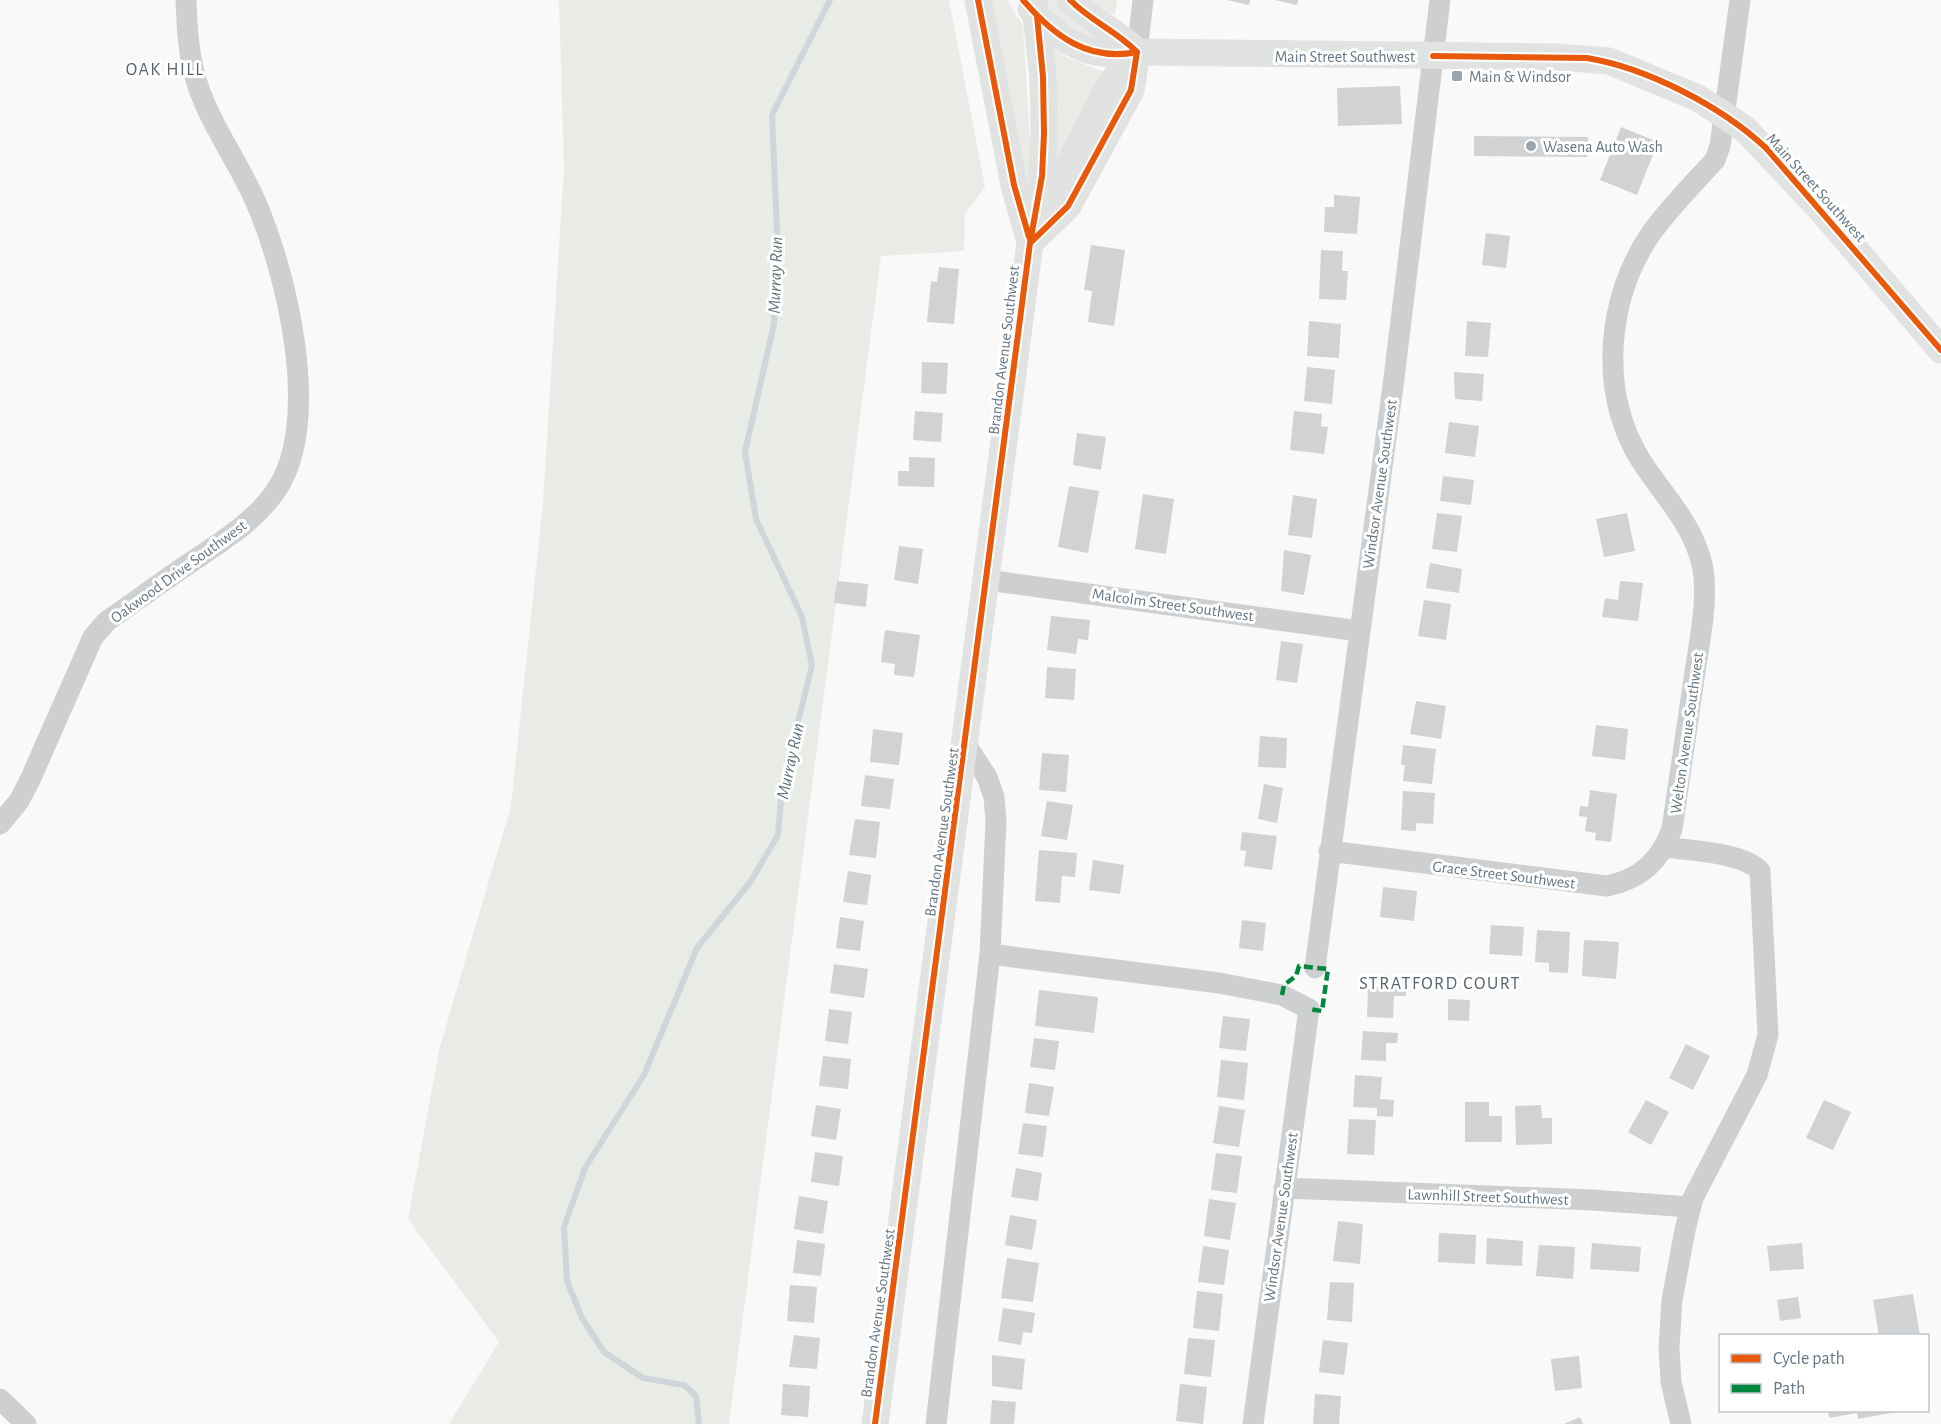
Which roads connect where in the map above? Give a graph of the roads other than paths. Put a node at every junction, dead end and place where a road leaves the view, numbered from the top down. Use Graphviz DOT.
graph roads {
  1 [pos="186,0"];
  2 [pos="978,0"];
  3 [pos="1070,0"];
  4 [pos="1143,0"];
  5 [pos="1440,0"];
  6 [pos="1740,0"];
  7 [pos="1031,5"];
  8 [pos="1137,52"];
  9 [pos="1433,56"];
  10 [pos="1724,115"];
  11 [pos="1030,243"];
  12 [pos="1941,350"];
  13 [pos="987,579"];
  14 [pos="1359,631"];
  15 [pos="966,746"];
  16 [pos="0,824"];
  17 [pos="1665,847"];
  18 [pos="1329,851"];
  19 [pos="990,954"];
  20 [pos="1315,968"];
  21 [pos="1284,1188"];
  22 [pos="1690,1207"];
  23 [pos="0,1399"];
  24 [pos="26,1424"];
  25 [pos="875,1424"];
  26 [pos="936,1424"];
  27 [pos="1253,1424"];
  28 [pos="1681,1424"];
  1 -- 16 [label="street, Oakwood Drive Southwest"];
  2 -- 11 [label="main road, Brandon Avenue Southwest"];
  3 -- 8 [label="main road"];
  4 -- 8 [label="street"];
  5 -- 9 [label="street, Windsor Avenue Southwest"];
  6 -- 10 [label="street, Welton Avenue Southwest"];
  7 -- 8 [label="main road, Brandon Avenue Southwest"];
  7 -- 11 [label="main road, Brandon Avenue Southwest"];
  8 -- 9 [label="main road, Main Street Southwest"];
  8 -- 11 [label="main road"];
  9 -- 10 [label="main road, Main Street Southwest"];
  9 -- 14 [label="street, Windsor Avenue Southwest"];
  10 -- 12 [label="main road, Main Street Southwest"];
  10 -- 17 [label="street, Welton Avenue Southwest"];
  11 -- 13 [label="main road, Brandon Avenue Southwest"];
  13 -- 14 [label="street, Malcolm Street Southwest"];
  13 -- 15 [label="main road, Brandon Avenue Southwest"];
  14 -- 18 [label="street, Windsor Avenue Southwest"];
  15 -- 19 [label="street, Brandon Avenue Southwest"];
  15 -- 25 [label="main road, Brandon Avenue Southwest"];
  17 -- 18 [label="street, Grace Street Southwest"];
  17 -- 22 [label="street"];
  18 -- 20 [label="street, Windsor Avenue Southwest"];
  19 -- 21 [label="street, Windsor Avenue Southwest"];
  19 -- 26 [label="street, Brandon Avenue Southwest"];
  21 -- 22 [label="street, Lawnhill Street Southwest"];
  21 -- 27 [label="street, Windsor Avenue Southwest"];
  22 -- 28 [label="street"];
  23 -- 24 [label="street"];
}
